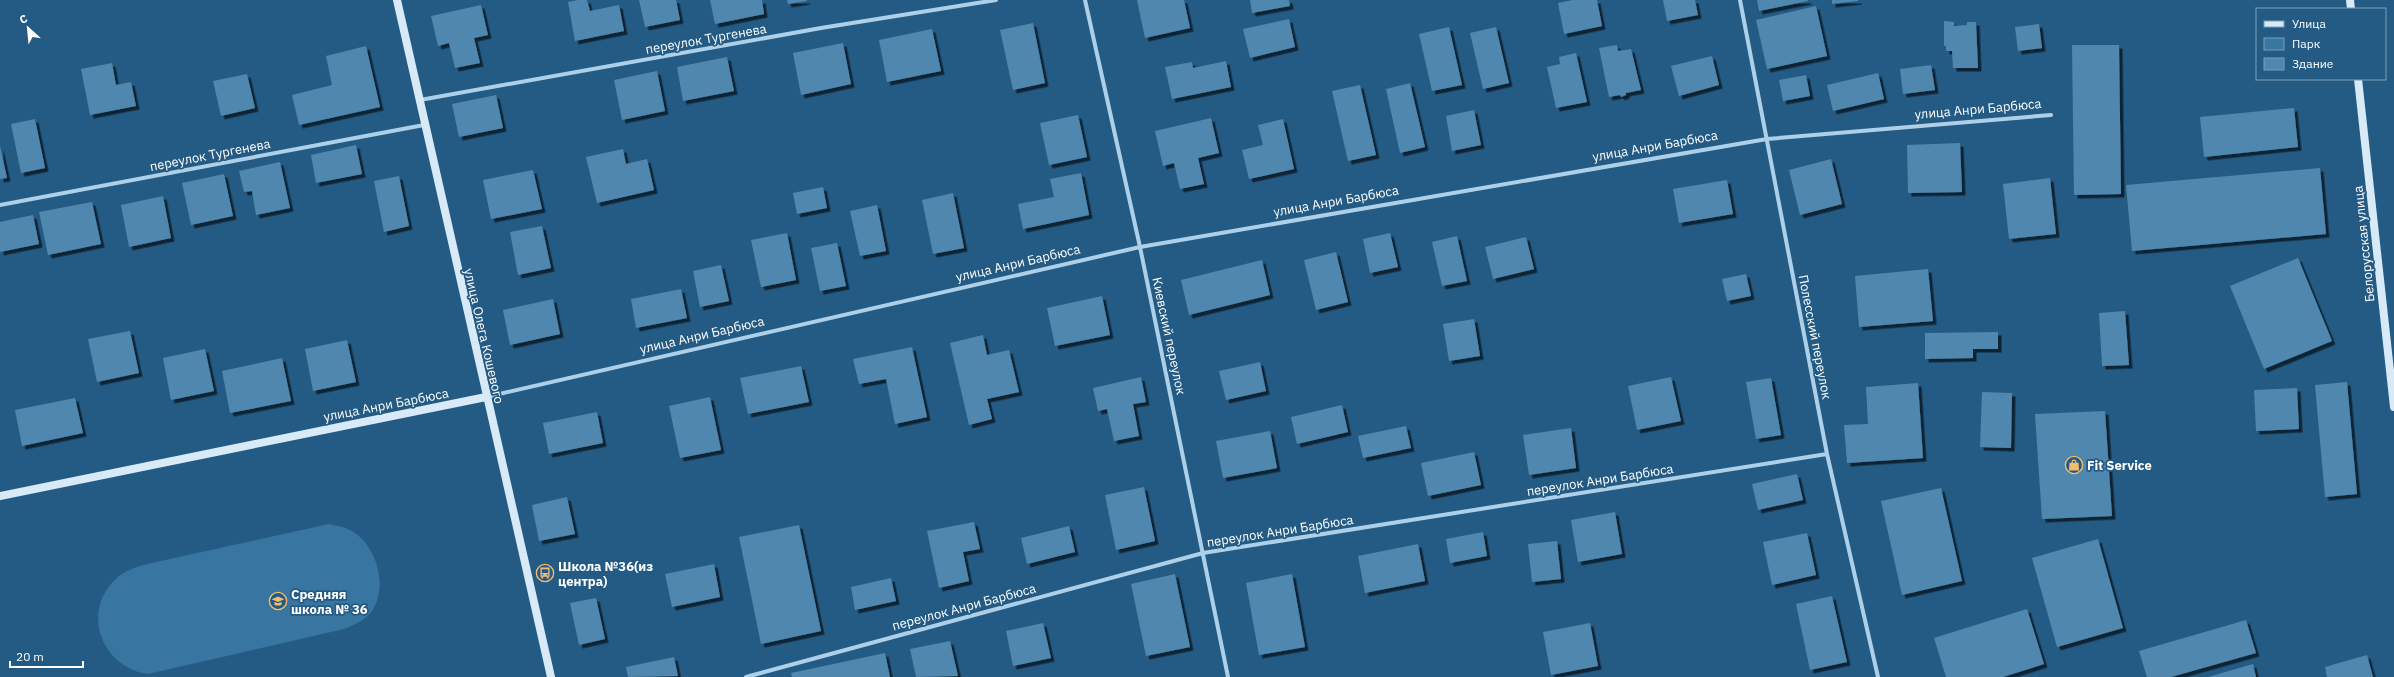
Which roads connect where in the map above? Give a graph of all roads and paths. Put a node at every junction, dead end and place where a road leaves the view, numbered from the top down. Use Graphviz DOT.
graph roads {
  1 [pos="397,0"];
  2 [pos="996,0"];
  3 [pos="1085,0"];
  4 [pos="1740,0"];
  5 [pos="2358,80"];
  6 [pos="420,100"];
  7 [pos="2051,115"];
  8 [pos="424,125"];
  9 [pos="1767,138"];
  10 [pos="0,205"];
  11 [pos="1140,247"];
  12 [pos="486,397"];
  13 [pos="2394,407"];
  14 [pos="1827,454"];
  15 [pos="0,496"];
  16 [pos="1203,553"];
  17 [pos="551,677"];
  18 [pos="746,677"];
  19 [pos="1228,677"];
  20 [pos="1878,677"];
  1 -- 6 [label="street, улица Олега Кошевого"];
  2 -- 6 [label="street, переулок Тургенева"];
  3 -- 11 [label="street, Киевский переулок"];
  4 -- 9 [label="street, Полесский переулок"];
  5 -- 13 [label="street, Белорусская улица"];
  6 -- 8 [label="street, улица Олега Кошевого"];
  7 -- 9 [label="street, улица Анри Барбюса"];
  8 -- 10 [label="street, переулок Тургенева"];
  8 -- 12 [label="street, улица Олега Кошевого"];
  9 -- 11 [label="street, улица Анри Барбюса"];
  9 -- 14 [label="street, Полесский переулок"];
  11 -- 12 [label="street, улица Анри Барбюса"];
  11 -- 16 [label="street, Киевский переулок"];
  12 -- 15 [label="street, улица Анри Барбюса"];
  12 -- 17 [label="street, улица Олега Кошевого"];
  14 -- 16 [label="street, переулок Анри Барбюса"];
  14 -- 20 [label="street, Полесский переулок"];
  16 -- 18 [label="street, переулок Анри Барбюса"];
  16 -- 19 [label="street, Киевский переулок"];
}
